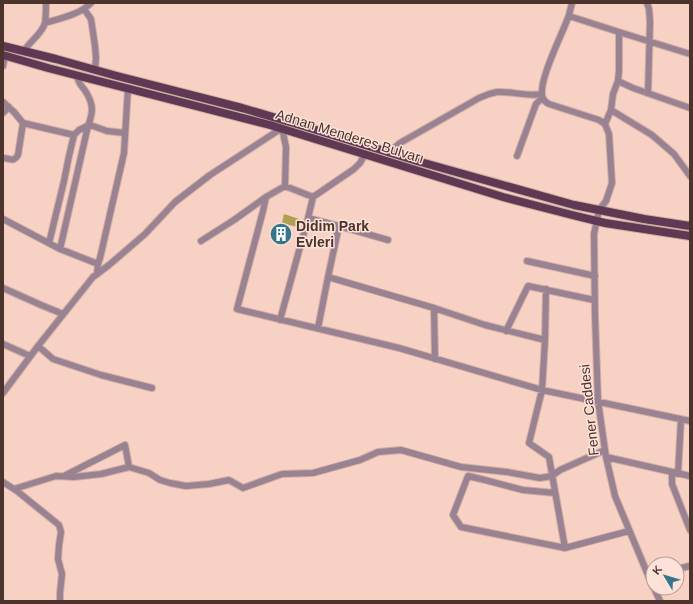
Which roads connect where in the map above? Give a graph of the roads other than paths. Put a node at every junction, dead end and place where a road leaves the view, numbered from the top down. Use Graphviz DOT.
graph roads {
  1 [pos="46,3"];
  2 [pos="91,3"];
  3 [pos="572,3"];
  4 [pos="647,3"];
  5 [pos="84,9"];
  6 [pos="569,16"];
  7 [pos="45,23"];
  8 [pos="620,32"];
  9 [pos="650,41"];
  10 [pos="3,46"];
  11 [pos="24,51"];
  12 [pos="690,54"];
  13 [pos="4,55"];
  14 [pos="3,66"];
  15 [pos="95,70"];
  16 [pos="77,75"];
  17 [pos="618,81"];
  18 [pos="128,88"];
  19 [pos="648,93"];
  20 [pos="542,96"];
  21 [pos="3,102"];
  22 [pos="9,107"];
  23 [pos="690,108"];
  24 [pos="611,110"];
  25 [pos="3,113"];
  26 [pos="23,123"];
  27 [pos="605,124"];
  28 [pos="88,126"];
  29 [pos="282,128"];
  30 [pos="125,133"];
  31 [pos="74,135"];
  32 [pos="391,153"];
  33 [pos="365,154"];
  34 [pos="516,156"];
  35 [pos="3,158"];
  36 [pos="690,176"];
  37 [pos="284,186"];
  38 [pos="266,196"];
  39 [pos="313,197"];
  40 [pos="599,210"];
  41 [pos="308,218"];
  42 [pos="3,219"];
  43 [pos="597,222"];
  44 [pos="339,226"];
  45 [pos="690,226"];
  46 [pos="690,236"];
  47 [pos="388,240"];
  48 [pos="202,241"];
  49 [pos="49,243"];
  50 [pos="60,249"];
  51 [pos="527,262"];
  52 [pos="98,264"];
  53 [pos="97,274"];
  54 [pos="594,276"];
  55 [pos="328,277"];
  56 [pos="3,288"];
  57 [pos="546,289"];
  58 [pos="594,300"];
  59 [pos="434,308"];
  60 [pos="63,314"];
  61 [pos="280,320"];
  62 [pos="318,328"];
  63 [pos="506,331"];
  64 [pos="545,340"];
  65 [pos="3,344"];
  66 [pos="38,346"];
  67 [pos="30,356"];
  68 [pos="435,359"];
  69 [pos="152,388"];
  70 [pos="542,390"];
  71 [pos="3,393"];
  72 [pos="598,401"];
  73 [pos="681,419"];
  74 [pos="690,421"];
  75 [pos="605,450"];
  76 [pos="606,457"];
  77 [pos="129,467"];
  78 [pos="486,470"];
  79 [pos="675,473"];
  80 [pos="63,476"];
  81 [pos="552,476"];
  82 [pos="690,476"];
  83 [pos="485,480"];
  84 [pos="3,482"];
  85 [pos="14,489"];
  86 [pos="555,493"];
  87 [pos="690,530"];
  88 [pos="629,531"];
  89 [pos="565,548"];
  90 [pos="645,564"];
  91 [pos="60,601"];
  1 -- 7 [label="street"];
  2 -- 5 [label="street"];
  3 -- 6 [label="street"];
  4 -- 9 [label="street"];
  5 -- 7 [label="street"];
  5 -- 15 [label="street"];
  6 -- 8 [label="street"];
  6 -- 20 [label="street"];
  7 -- 11 [label="street"];
  8 -- 9 [label="street"];
  8 -- 17 [label="street"];
  9 -- 12 [label="street"];
  9 -- 19 [label="street"];
  10 -- 11 [label="main road, Adnan Menderes Bulvarı"];
  11 -- 15 [label="main road, Adnan Menderes Bulvarı"];
  13 -- 14 [label="street"];
  13 -- 16 [label="main road, Adnan Menderes Bulvarı"];
  15 -- 32 [label="main road, Adnan Menderes Bulvarı"];
  16 -- 18 [label="main road, Adnan Menderes Bulvarı"];
  16 -- 28 [label="street"];
  17 -- 19 [label="street"];
  17 -- 24 [label="street"];
  18 -- 29 [label="main road, Adnan Menderes Bulvarı"];
  18 -- 30 [label="street"];
  19 -- 23 [label="street"];
  20 -- 27 [label="street"];
  20 -- 32 [label="street"];
  20 -- 34 [label="street"];
  21 -- 22 [label="street"];
  22 -- 25 [label="street"];
  22 -- 26 [label="street"];
  24 -- 27 [label="street"];
  24 -- 36 [label="street"];
  26 -- 31 [label="street"];
  26 -- 35 [label="street"];
  27 -- 40 [label="street"];
  28 -- 30 [label="street"];
  28 -- 31 [label="street"];
  28 -- 50 [label="street"];
  29 -- 33 [label="main road, Adnan Menderes Bulvarı"];
  29 -- 37 [label="street"];
  29 -- 53 [label="street"];
  30 -- 52 [label="street"];
  31 -- 49 [label="street"];
  32 -- 40 [label="main road, Adnan Menderes Bulvarı"];
  33 -- 39 [label="street"];
  33 -- 43 [label="main road, Adnan Menderes Bulvarı"];
  37 -- 38 [label="street"];
  37 -- 39 [label="street"];
  38 -- 48 [label="street"];
  38 -- 61 [label="street"];
  39 -- 41 [label="street"];
  40 -- 43 [label="street, Fener Caddesi"];
  40 -- 45 [label="main road, Adnan Menderes Bulvarı"];
  41 -- 44 [label="street"];
  41 -- 61 [label="street"];
  42 -- 49 [label="street"];
  43 -- 46 [label="main road, Adnan Menderes Bulvarı"];
  43 -- 54 [label="street, Fener Caddesi"];
  44 -- 47 [label="street"];
  44 -- 55 [label="street"];
  49 -- 50 [label="street"];
  50 -- 52 [label="street"];
  51 -- 54 [label="street"];
  52 -- 53 [label="street"];
  53 -- 60 [label="street"];
  54 -- 58 [label="street, Fener Caddesi"];
  55 -- 59 [label="street"];
  55 -- 62 [label="street"];
  56 -- 60 [label="street"];
  57 -- 58 [label="street"];
  57 -- 63 [label="street"];
  57 -- 64 [label="street"];
  58 -- 72 [label="street, Fener Caddesi"];
  59 -- 63 [label="street"];
  59 -- 68 [label="street"];
  60 -- 66 [label="street"];
  61 -- 62 [label="street"];
  62 -- 68 [label="street"];
  63 -- 64 [label="street"];
  64 -- 70 [label="street"];
  65 -- 67 [label="street"];
  66 -- 67 [label="street"];
  66 -- 69 [label="street"];
  67 -- 71 [label="street"];
  68 -- 70 [label="street"];
  70 -- 72 [label="street"];
  70 -- 81 [label="street"];
  72 -- 73 [label="street"];
  72 -- 75 [label="street, Fener Caddesi"];
  73 -- 74 [label="street"];
  73 -- 79 [label="street"];
  75 -- 76 [label="street, Fener Caddesi"];
  75 -- 81 [label="street"];
  76 -- 79 [label="street"];
  76 -- 88 [label="street, Fener Caddesi"];
  77 -- 78 [label="street"];
  77 -- 80 [label="street"];
  77 -- 80 [label="street"];
  78 -- 81 [label="street"];
  78 -- 83 [label="street"];
  79 -- 82 [label="street"];
  79 -- 87 [label="street"];
  80 -- 85 [label="street"];
  81 -- 86 [label="street"];
  83 -- 86 [label="street"];
  83 -- 89 [label="street"];
  84 -- 85 [label="street"];
  85 -- 91 [label="street"];
  86 -- 89 [label="street"];
  88 -- 89 [label="street"];
  88 -- 90 [label="street, Fener Caddesi"];
}
